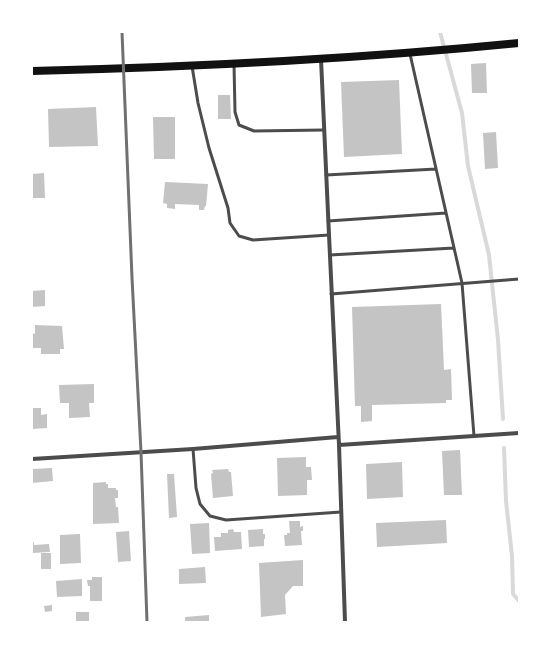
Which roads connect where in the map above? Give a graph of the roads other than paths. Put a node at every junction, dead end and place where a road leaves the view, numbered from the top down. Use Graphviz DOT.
graph roads {
  1 [pos="519,43"];
  2 [pos="410,52"];
  3 [pos="321,59"];
  4 [pos="234,64"];
  5 [pos="192,66"];
  6 [pos="32,71"];
  7 [pos="324,130"];
  8 [pos="436,169"];
  9 [pos="326,175"];
  10 [pos="446,213"];
  11 [pos="328,221"];
  12 [pos="328,235"];
  13 [pos="454,248"];
  14 [pos="330,255"];
  15 [pos="519,279"];
  16 [pos="462,283"];
  17 [pos="331,294"];
  18 [pos="519,433"];
  19 [pos="474,436"];
  20 [pos="338,437"];
  21 [pos="339,446"];
  22 [pos="192,449"];
  23 [pos="32,459"];
  24 [pos="341,512"];
  25 [pos="345,622"];
  1 -- 2 [label="main road"];
  2 -- 3 [label="main road"];
  2 -- 8 [label="lane"];
  3 -- 4 [label="main road"];
  3 -- 7 [label="street"];
  4 -- 5 [label="main road"];
  4 -- 7 [label="lane"];
  5 -- 6 [label="main road"];
  5 -- 12 [label="lane"];
  7 -- 9 [label="street"];
  8 -- 9 [label="lane"];
  8 -- 10 [label="lane"];
  9 -- 11 [label="street"];
  10 -- 11 [label="lane"];
  10 -- 13 [label="lane"];
  11 -- 12 [label="street"];
  12 -- 14 [label="street"];
  13 -- 14 [label="lane"];
  13 -- 16 [label="lane"];
  14 -- 17 [label="street"];
  15 -- 16 [label="lane"];
  16 -- 17 [label="lane"];
  16 -- 19 [label="lane"];
  17 -- 20 [label="street"];
  18 -- 19 [label="street"];
  19 -- 21 [label="street"];
  20 -- 21 [label="street"];
  20 -- 22 [label="street"];
  21 -- 24 [label="street"];
  22 -- 23 [label="street"];
  22 -- 24 [label="lane"];
  24 -- 25 [label="street"];
}
